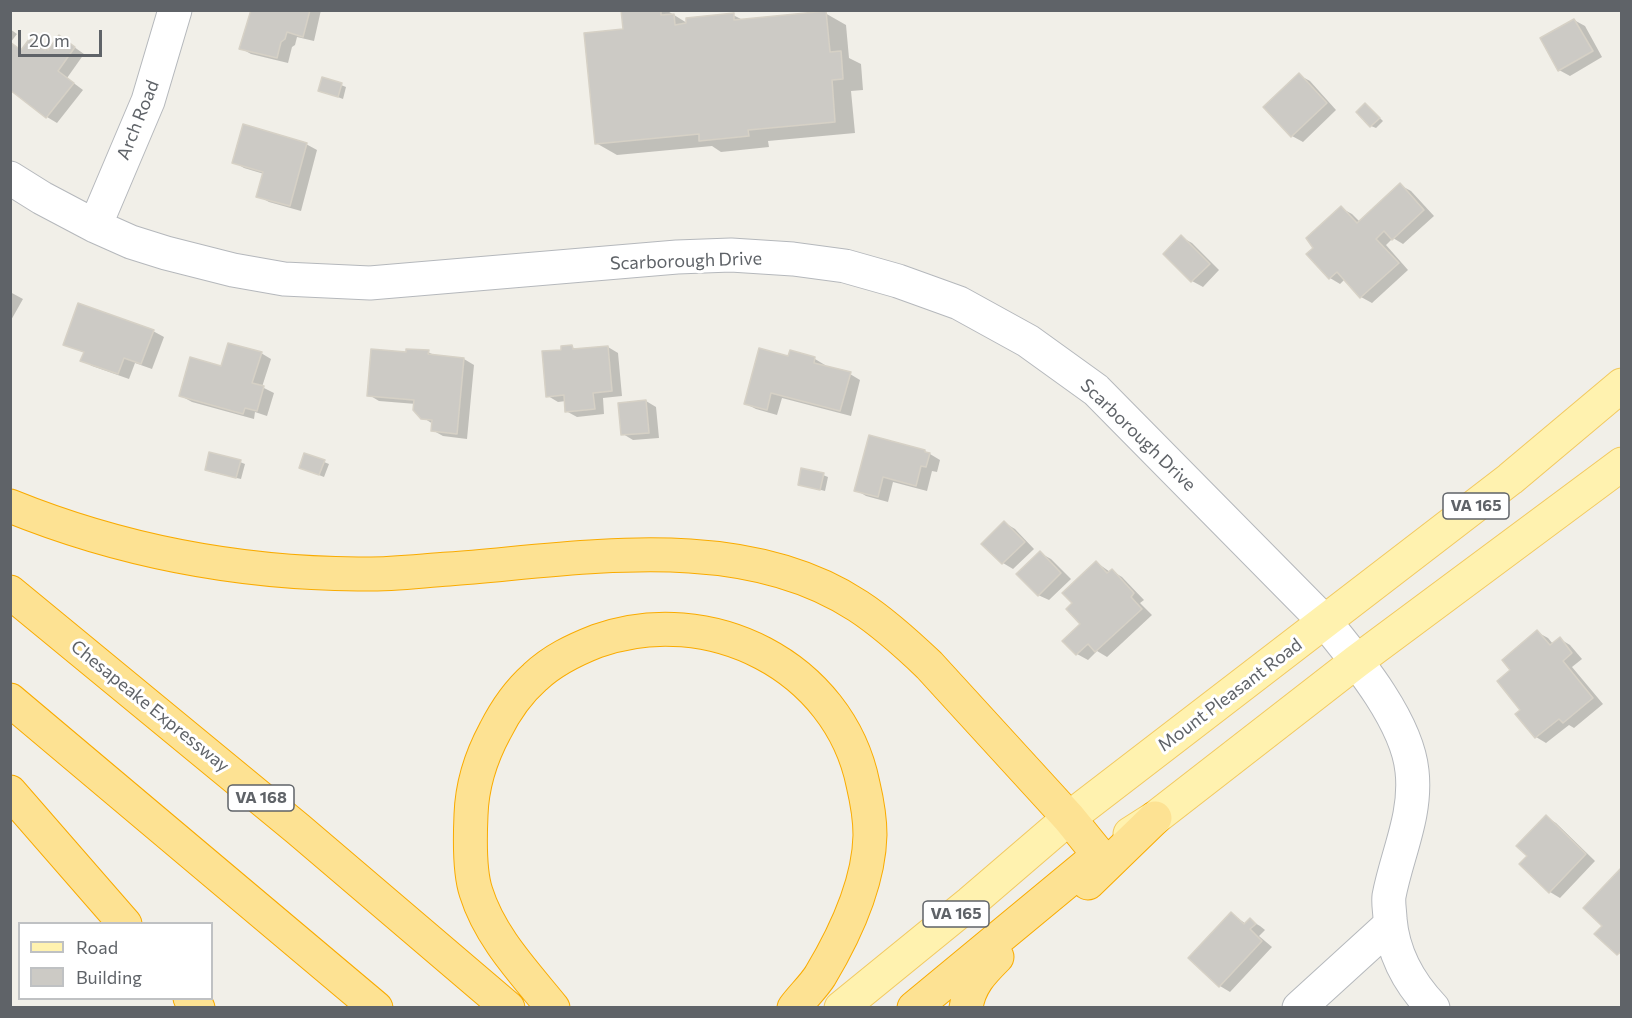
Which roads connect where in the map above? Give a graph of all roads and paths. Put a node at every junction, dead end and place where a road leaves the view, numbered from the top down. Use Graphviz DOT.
graph roads {
  1 [pos="175,10"];
  2 [pos="10,178"];
  3 [pos="94,226"];
  4 [pos="1622,385"];
  5 [pos="1622,464"];
  6 [pos="10,506"];
  7 [pos="10,592"];
  8 [pos="1326,623"];
  9 [pos="1357,661"];
  10 [pos="10,699"];
  11 [pos="10,792"];
  12 [pos="1069,818"];
  13 [pos="1155,818"];
  14 [pos="1099,855"];
  15 [pos="123,922"];
  16 [pos="1390,925"];
  17 [pos="376,1008"];
  18 [pos="508,1008"];
  19 [pos="553,1008"];
  20 [pos="794,1008"];
  21 [pos="841,1008"];
  22 [pos="914,1008"];
  23 [pos="966,1008"];
  24 [pos="1299,1008"];
  25 [pos="1433,1008"];
  1 -- 3 [label="street, Arch Road"];
  2 -- 3 [label="street, Scarborough Drive"];
  3 -- 8 [label="street, Scarborough Drive"];
  4 -- 8 [label="main road, Mount Pleasant Road / VA 165"];
  5 -- 9 [label="main road, VA 165"];
  6 -- 12 [label="highway"];
  7 -- 18 [label="highway, Chesapeake Expressway / VA 168"];
  8 -- 9 [label="street, Scarborough Drive"];
  8 -- 12 [label="main road, Mount Pleasant Road / VA 165"];
  9 -- 13 [label="main road, VA 165"];
  9 -- 16 [label="street, Scarborough Drive"];
  10 -- 17 [label="highway"];
  11 -- 15 [label="highway"];
  12 -- 14 [label="highway"];
  12 -- 21 [label="main road, Mount Pleasant Road / VA 165"];
  13 -- 14 [label="main road, VA 165"];
  13 -- 23 [label="highway"];
  14 -- 22 [label="highway, VA 165"];
  16 -- 24 [label="street"];
  16 -- 25 [label="street, Scarborough Drive"];
  19 -- 20 [label="highway"];
}
